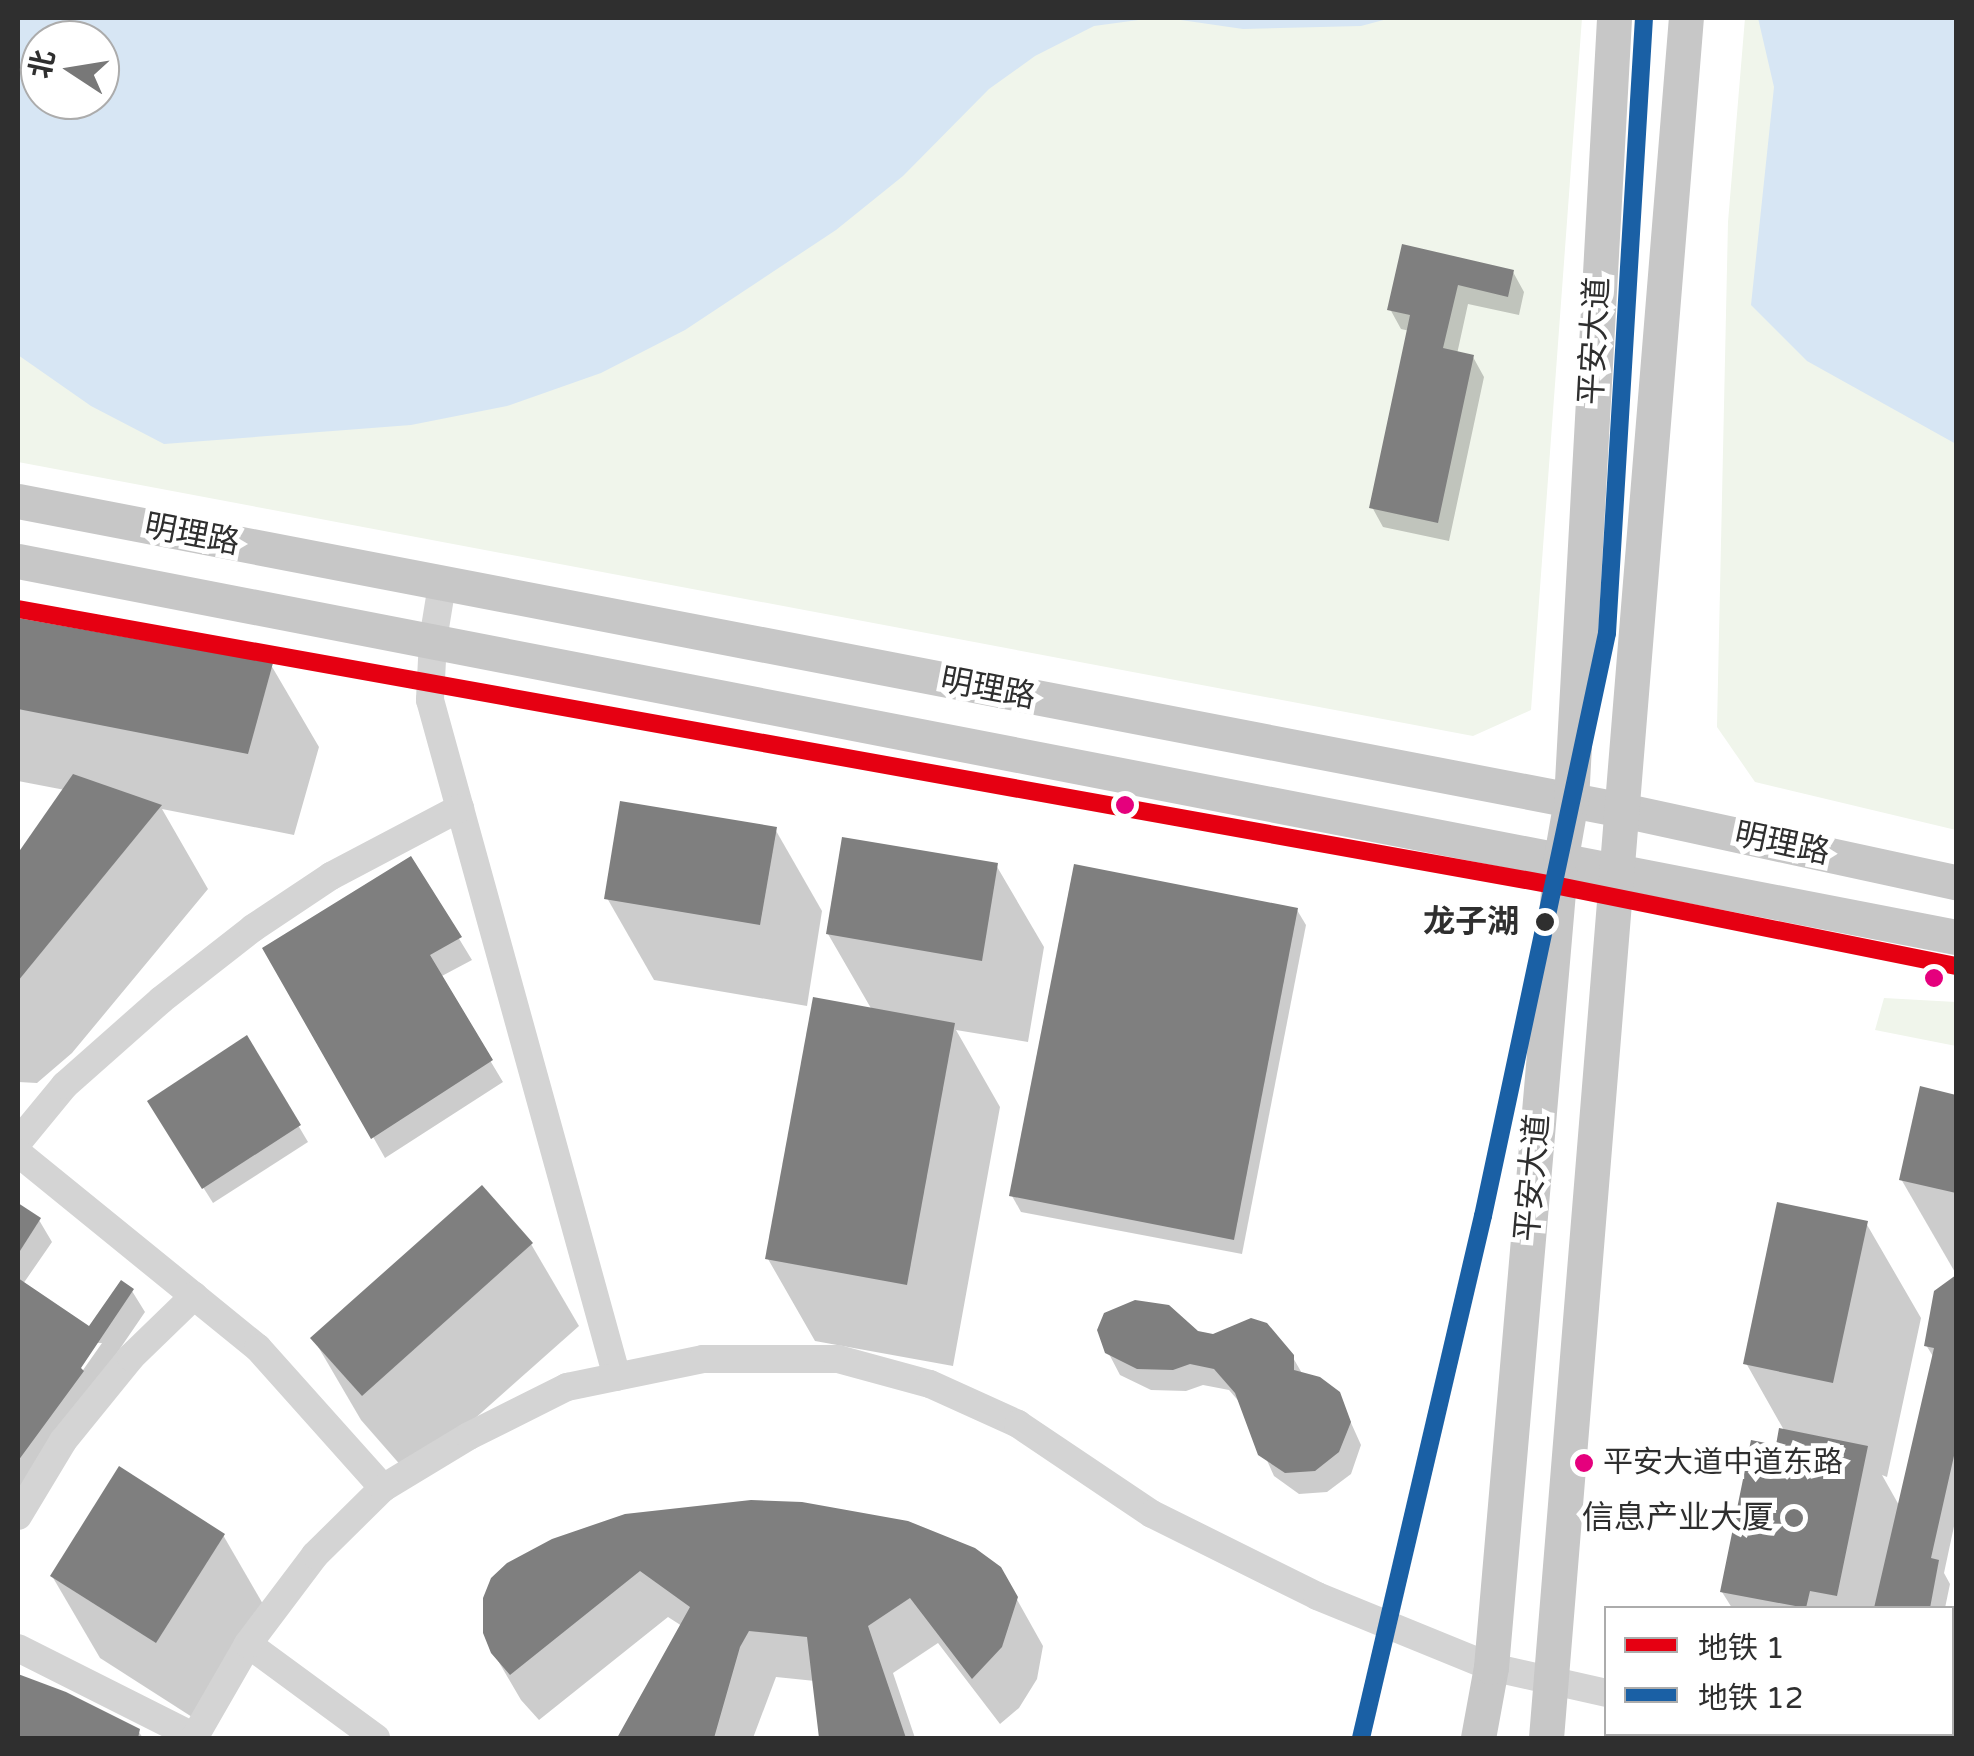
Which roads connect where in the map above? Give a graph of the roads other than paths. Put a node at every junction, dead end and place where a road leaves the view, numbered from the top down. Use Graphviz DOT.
graph roads {
  1 [pos="1614,18"];
  2 [pos="1686,18"];
  3 [pos="18,501"];
  4 [pos="18,562"];
  5 [pos="442,585"];
  6 [pos="432,640"];
  7 [pos="1571,800"];
  8 [pos="460,808"];
  9 [pos="1622,810"];
  10 [pos="1561,858"];
  11 [pos="1617,870"];
  12 [pos="1956,882"];
  13 [pos="1956,937"];
  14 [pos="18,1142"];
  15 [pos="18,1153"];
  16 [pos="194,1296"];
  17 [pos="617,1377"];
  18 [pos="383,1488"];
  19 [pos="18,1516"];
  20 [pos="248,1644"];
  21 [pos="18,1648"];
  22 [pos="1491,1667"];
  23 [pos="1550,1682"];
  24 [pos="1604,1693"];
  25 [pos="195,1738"];
  26 [pos="376,1738"];
  27 [pos="1478,1738"];
  28 [pos="1546,1738"];
  1 -- 7 [label="main road, 平安大道"];
  2 -- 9 [label="main road, 平安大道"];
  3 -- 5 [label="main road, 明理路"];
  4 -- 6 [label="main road, 明理路"];
  5 -- 6 [label="street"];
  5 -- 7 [label="main road, 明理路"];
  6 -- 8 [label="street"];
  6 -- 10 [label="main road, 明理路"];
  7 -- 9 [label="main road, 明理路"];
  7 -- 10 [label="main road, 平安大道"];
  8 -- 14 [label="street"];
  8 -- 17 [label="street"];
  9 -- 11 [label="main road, 平安大道"];
  9 -- 12 [label="main road, 明理路"];
  10 -- 11 [label="main road, 明理路"];
  10 -- 22 [label="main road, 平安大道"];
  11 -- 13 [label="main road, 明理路"];
  11 -- 23 [label="main road, 平安大道"];
  15 -- 16 [label="street"];
  16 -- 18 [label="street"];
  16 -- 19 [label="street"];
  17 -- 18 [label="street"];
  17 -- 22 [label="street"];
  18 -- 20 [label="street"];
  20 -- 25 [label="street"];
  20 -- 26 [label="street"];
  21 -- 25 [label="street"];
  22 -- 23 [label="street"];
  22 -- 27 [label="main road, 平安大道"];
  23 -- 24 [label="street"];
  23 -- 28 [label="main road, 平安大道"];
}
